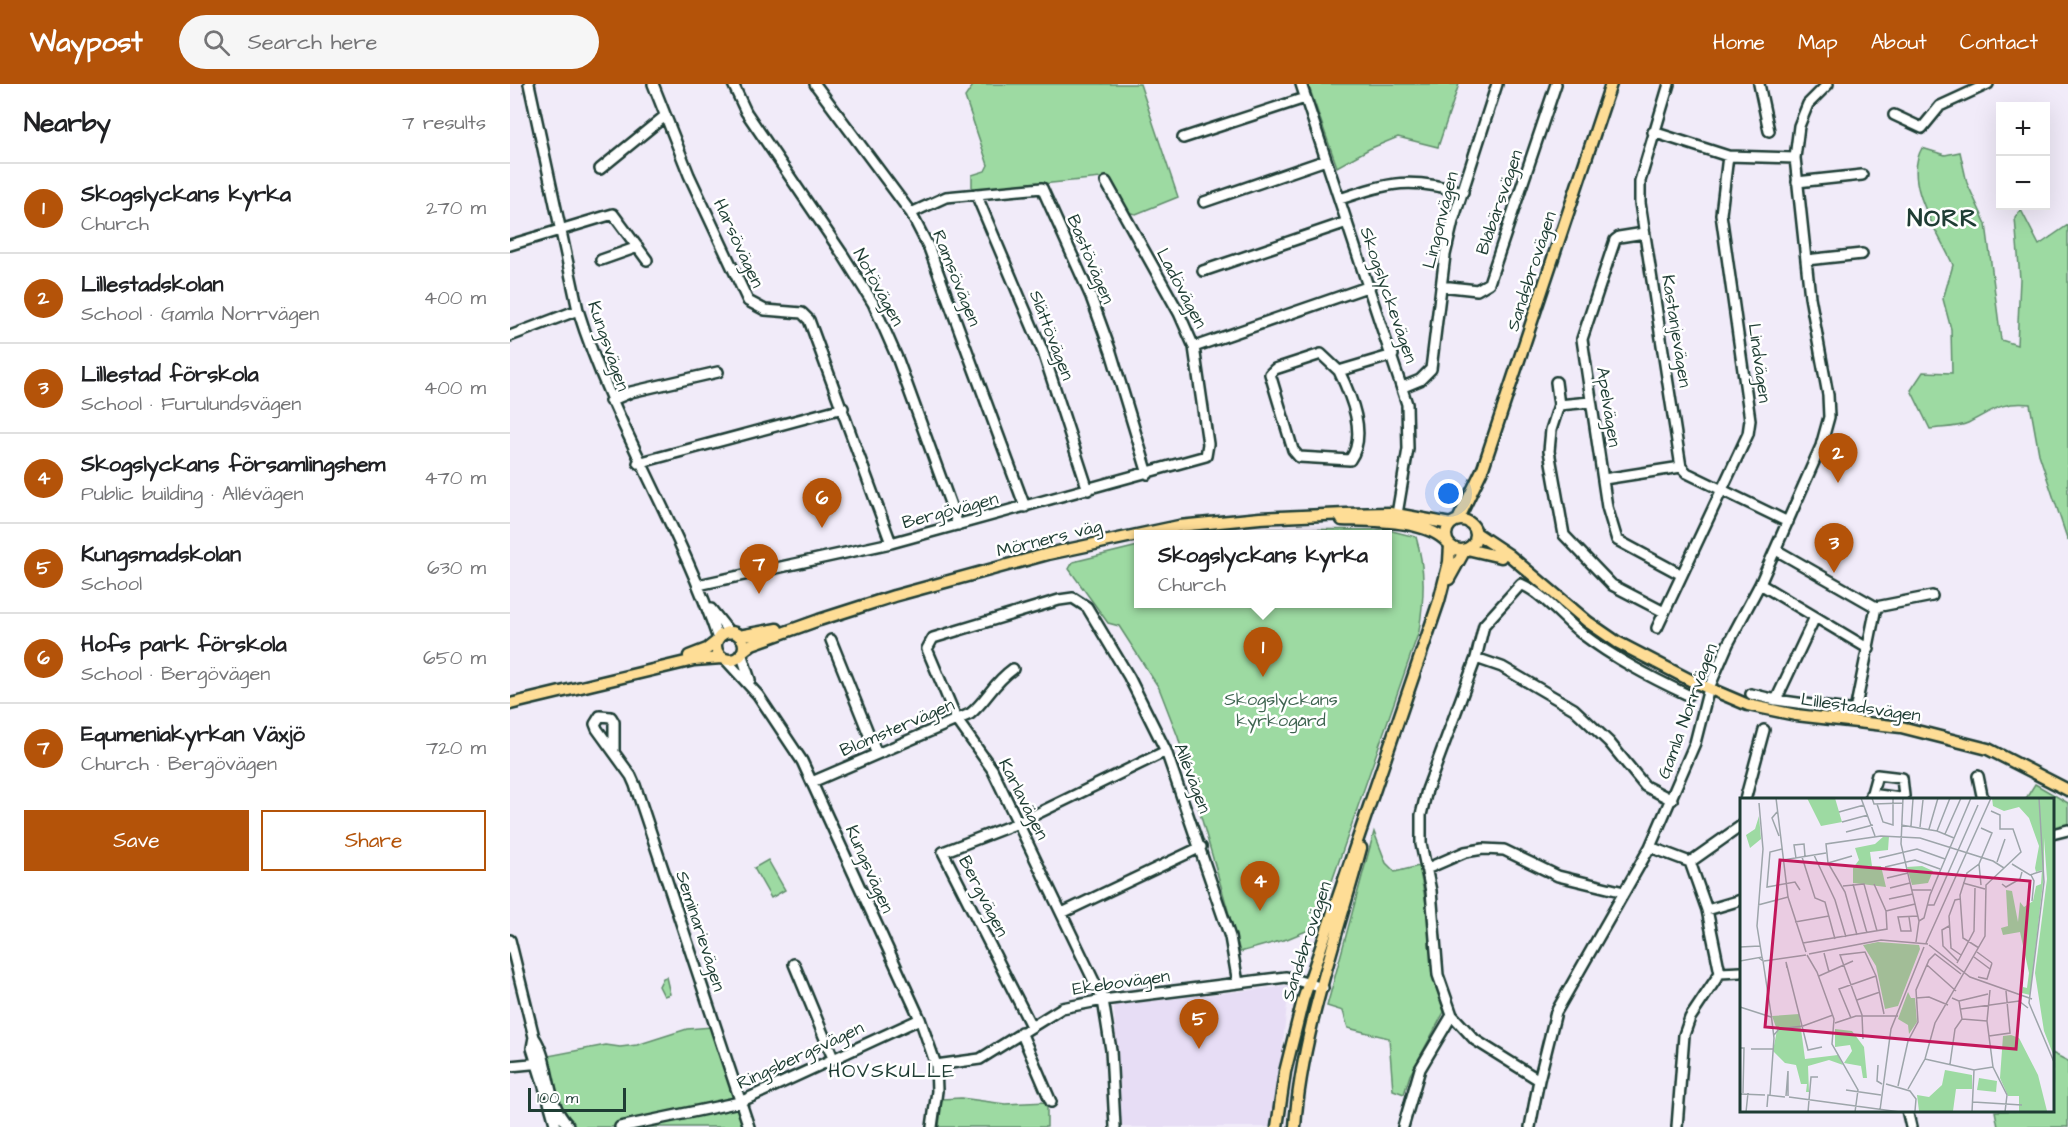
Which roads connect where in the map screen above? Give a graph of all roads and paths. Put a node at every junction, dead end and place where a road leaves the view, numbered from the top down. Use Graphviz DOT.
graph roads {
  1 [pos="531,84"];
  2 [pos="653,84"];
  3 [pos="733,84"];
  4 [pos="815,84"];
  5 [pos="1301,84"];
  6 [pos="1497,84"];
  7 [pos="1556,84"];
  8 [pos="1611,84"];
  9 [pos="1669,84"];
  10 [pos="1759,84"];
  11 [pos="1828,84"];
  12 [pos="1988,84"];
  13 [pos="1305,98"];
  14 [pos="1894,115"];
  15 [pos="665,116"];
  16 [pos="1769,131"];
  17 [pos="1653,132"];
  18 [pos="1183,138"];
  19 [pos="1728,156"];
  20 [pos="1795,158"];
  21 [pos="1326,160"];
  22 [pos="600,169"];
  23 [pos="1862,175"];
  24 [pos="1106,182"];
  25 [pos="1797,182"];
  26 [pos="1463,192"];
  27 [pos="976,194"];
  28 [pos="1340,199"];
  29 [pos="1204,202"];
  30 [pos="911,213"];
  31 [pos="1347,222"];
  32 [pos="561,229"];
  33 [pos="1644,233"];
  34 [pos="510,245"];
  35 [pos="638,248"];
  36 [pos="1862,254"];
  37 [pos="601,260"];
  38 [pos="647,260"];
  39 [pos="1806,260"];
  40 [pos="1203,270"];
  41 [pos="1370,286"];
  42 [pos="1441,286"];
  43 [pos="578,310"];
  44 [pos="510,336"];
  45 [pos="1194,347"];
  46 [pos="1392,355"];
  47 [pos="1339,371"];
  48 [pos="718,372"];
  49 [pos="1556,382"];
  50 [pos="1403,387"];
  51 [pos="610,401"];
  52 [pos="1590,402"];
  53 [pos="1559,405"];
  54 [pos="843,408"];
  55 [pos="1208,454"];
  56 [pos="639,462"];
  57 [pos="1681,467"];
  58 [pos="1483,468"];
  59 [pos="1148,474"];
  60 [pos="1604,479"];
  61 [pos="1088,490"];
  62 [pos="1722,490"];
  63 [pos="1025,507"];
  64 [pos="1396,518"];
  65 [pos="1454,522"];
  66 [pos="1788,522"];
  67 [pos="958,525"];
  68 [pos="1159,530"];
  69 [pos="1474,530"];
  70 [pos="1134,535"];
  71 [pos="891,543"];
  72 [pos="1449,544"];
  73 [pos="1466,549"];
  74 [pos="1776,550"];
  75 [pos="1523,566"];
  76 [pos="1682,575"];
  77 [pos="1760,584"];
  78 [pos="698,585"];
  79 [pos="1932,596"];
  80 [pos="1080,600"];
  81 [pos="1439,601"];
  82 [pos="706,603"];
  83 [pos="1876,607"];
  84 [pos="1664,612"];
  85 [pos="1815,617"];
  86 [pos="819,620"];
  87 [pos="1657,628"];
  88 [pos="734,634"];
  89 [pos="718,640"];
  90 [pos="831,640"];
  91 [pos="1869,649"];
  92 [pos="742,652"];
  93 [pos="1476,658"];
  94 [pos="724,659"];
  95 [pos="1649,660"];
  96 [pos="1013,669"];
  97 [pos="1642,673"];
  98 [pos="638,674"];
  99 [pos="1709,688"];
  100 [pos="1751,694"];
  101 [pos="548,695"];
  102 [pos="758,695"];
  103 [pos="1688,695"];
  104 [pos="510,699"];
  105 [pos="1776,700"];
  106 [pos="510,704"];
  107 [pos="957,720"];
  108 [pos="1764,730"];
  109 [pos="614,750"];
  110 [pos="1166,751"];
  111 [pos="876,753"];
  112 [pos="1382,770"];
  113 [pos="1978,776"];
  114 [pos="812,782"];
  115 [pos="2068,790"];
  116 [pos="1746,798"];
  117 [pos="1983,798"];
  118 [pos="1672,800"];
  119 [pos="1018,823"];
  120 [pos="1740,826"];
  121 [pos="2068,830"];
  122 [pos="2053,834"];
  123 [pos="1201,847"];
  124 [pos="1650,847"];
  125 [pos="1690,862"];
  126 [pos="1426,869"];
  127 [pos="1624,892"];
  128 [pos="1740,900"];
  129 [pos="1707,910"];
  130 [pos="1062,913"];
  131 [pos="510,940"];
  132 [pos="794,964"];
  133 [pos="1740,972"];
  134 [pos="1720,973"];
  135 [pos="1238,983"];
  136 [pos="1310,983"];
  137 [pos="1323,988"];
  138 [pos="1103,1000"];
  139 [pos="1452,1014"];
  140 [pos="920,1019"];
  141 [pos="1031,1026"];
  142 [pos="1021,1032"];
  143 [pos="833,1058"];
  144 [pos="539,1060"];
  145 [pos="514,1065"];
  146 [pos="936,1065"];
  147 [pos="1539,1080"];
  148 [pos="740,1102"];
  149 [pos="1052,1102"];
  150 [pos="1907,1112"];
  151 [pos="564,1127"];
  152 [pos="620,1127"];
  153 [pos="749,1127"];
  154 [pos="932,1127"];
  155 [pos="1115,1127"];
  156 [pos="1277,1127"];
  157 [pos="1295,1127"];
  158 [pos="1403,1127"];
  159 [pos="1530,1127"];
  160 [pos="1677,1127"];
  161 [pos="1911,1127"];
  1 -- 32 [label="street, Kungsvägen"];
  2 -- 15 [label="street, Harsövägen"];
  3 -- 67 [label="street, Notövägen"];
  4 -- 30 [label="street, Ramsövägen"];
  5 -- 13 [label="street, Skogslyckevägen"];
  6 -- 26 [label="street, Lingonvägen"];
  7 -- 42 [label="street, Blåbärsvägen"];
  8 -- 58 [label="main road, Sandsbrovägen"];
  9 -- 17 [label="street, Kastanjevägen"];
  10 -- 16 [label="street"];
  11 -- 20 [label="street, Gamla Norrvägen"];
  12 -- 14 [label="street"];
  13 -- 18 [label="street"];
  13 -- 21 [label="street, Skogslyckevägen"];
  15 -- 22 [label="street"];
  15 -- 54 [label="street, Harsövägen"];
  17 -- 19 [label="street"];
  17 -- 33 [label="street, Kastanjevägen"];
  19 -- 20 [label="street"];
  19 -- 62 [label="street, Lindvägen"];
  20 -- 25 [label="street, Gamla Norrvägen"];
  21 -- 28 [label="street, Skogslyckevägen"];
  21 -- 29 [label="street"];
  23 -- 25 [label="street"];
  24 -- 45 [label="street, Ladövägen"];
  25 -- 39 [label="street, Gamla Norrvägen"];
  26 -- 28 [label="street"];
  26 -- 42 [label="street, Lingonvägen"];
  27 -- 30 [label="street, Bastövägen"];
  27 -- 59 [label="street, Bastövägen"];
  27 -- 61 [label="street, Slättövägen"];
  28 -- 31 [label="street, Skogslyckevägen"];
  30 -- 63 [label="street, Ramsövägen"];
  31 -- 40 [label="street"];
  31 -- 41 [label="street, Skogslyckevägen"];
  32 -- 34 [label="street"];
  32 -- 35 [label="street"];
  32 -- 43 [label="street, Kungsvägen"];
  33 -- 52 [label="street, Apelvägen"];
  33 -- 57 [label="street, Kastanjevägen"];
  35 -- 37 [label="street"];
  35 -- 38 [label="street"];
  36 -- 39 [label="street"];
  39 -- 66 [label="street, Gamla Norrvägen"];
  41 -- 45 [label="street"];
  41 -- 46 [label="street, Skogslyckevägen"];
  42 -- 50 [label="street, Lingonvägen"];
  43 -- 44 [label="street"];
  43 -- 51 [label="street, Kungsvägen"];
  45 -- 55 [label="street, Ladövägen"];
  46 -- 47 [label="street"];
  46 -- 50 [label="street, Skogslyckevägen"];
  47 -- 47 [label="street"];
  48 -- 51 [label="street"];
  49 -- 53 [label="street"];
  50 -- 64 [label="street, Skogslyckevägen"];
  51 -- 56 [label="street, Kungsvägen"];
  52 -- 53 [label="street"];
  52 -- 60 [label="street, Apelvägen"];
  53 -- 84 [label="street"];
  54 -- 56 [label="street"];
  54 -- 71 [label="street, Harsövägen"];
  55 -- 59 [label="street, Bergövägen"];
  56 -- 78 [label="street, Kungsvägen"];
  57 -- 60 [label="street"];
  57 -- 62 [label="street"];
  58 -- 65 [label="main road, Sandsbrovägen"];
  58 -- 69 [label="main road, Sandsbrovägen"];
  59 -- 61 [label="street, Bergövägen"];
  60 -- 76 [label="street, Apelvägen"];
  61 -- 63 [label="street, Bergövägen"];
  62 -- 66 [label="street"];
  62 -- 76 [label="street, Lindvägen"];
  63 -- 67 [label="street, Bergövägen"];
  64 -- 65 [label="main road, Mörners väg"];
  64 -- 68 [label="main road, Mörners väg"];
  64 -- 72 [label="main road, Mörners väg"];
  65 -- 69 [label="main road"];
  65 -- 72 [label="main road"];
  66 -- 74 [label="street, Gamla Norrvägen"];
  67 -- 71 [label="street, Bergövägen"];
  69 -- 73 [label="main road"];
  69 -- 75 [label="main road, Lillestadsvägen"];
  70 -- 86 [label="main road, Mörners väg"];
  71 -- 78 [label="street, Bergövägen"];
  72 -- 73 [label="main road"];
  72 -- 81 [label="main road, Sandsbrovägen"];
  73 -- 75 [label="main road, Lillestadsvägen"];
  73 -- 81 [label="main road, Sandsbrovägen"];
  74 -- 77 [label="street, Gamla Norrvägen"];
  74 -- 83 [label="street"];
  75 -- 95 [label="main road, Lillestadsvägen"];
  76 -- 84 [label="street, Lindvägen"];
  77 -- 85 [label="street"];
  77 -- 99 [label="street, Gamla Norrvägen"];
  78 -- 82 [label="street, Kungsvägen"];
  79 -- 83 [label="street"];
  80 -- 107 [label="street, Karlavägen"];
  80 -- 110 [label="street, Allévägen"];
  81 -- 112 [label="main road, Sandsbrovägen"];
  82 -- 88 [label="street, Kungsvägen"];
  82 -- 89 [label="street, Kungsvägen"];
  83 -- 91 [label="street"];
  84 -- 87 [label="street, Lindvägen"];
  85 -- 91 [label="street"];
  85 -- 105 [label="street"];
  86 -- 88 [label="main road, Mörners väg"];
  86 -- 92 [label="main road, Mörners väg"];
  88 -- 89 [label="main road"];
  88 -- 92 [label="main road"];
  89 -- 94 [label="main road"];
  89 -- 98 [label="main road"];
  90 -- 111 [label="street"];
  91 -- 105 [label="street, Lillestadsvägen"];
  92 -- 94 [label="main road"];
  92 -- 102 [label="street, Kungsvägen"];
  93 -- 97 [label="street"];
  93 -- 118 [label="street"];
  93 -- 126 [label="street"];
  94 -- 98 [label="main road"];
  94 -- 102 [label="street, Kungsvägen"];
  95 -- 97 [label="street"];
  95 -- 99 [label="main road, Lillestadsvägen"];
  96 -- 107 [label="street, Blomstervägen"];
  97 -- 103 [label="street"];
  98 -- 101 [label="main road"];
  99 -- 115 [label="main road, Lillestadsvägen"];
  99 -- 118 [label="street, Gamla Norrvägen"];
  100 -- 105 [label="street, Lillestadsvägen"];
  101 -- 104 [label="main road"];
  101 -- 106 [label="main road"];
  102 -- 114 [label="street, Kungsvägen"];
  107 -- 111 [label="street, Blomstervägen"];
  107 -- 119 [label="street, Karlavägen"];
  108 -- 116 [label="street"];
  109 -- 148 [label="street, Seminarievägen"];
  110 -- 119 [label="street"];
  110 -- 123 [label="street, Allévägen"];
  111 -- 114 [label="street, Blomstervägen"];
  112 -- 136 [label="main road, Sandsbrovägen"];
  112 -- 137 [label="main road, Sandsbrovägen"];
  113 -- 117 [label="street"];
  114 -- 140 [label="street, Kungsvägen"];
  118 -- 124 [label="street, Gamla Norrvägen"];
  119 -- 130 [label="street, Karlavägen"];
  119 -- 141 [label="street, Bergvägen"];
  120 -- 125 [label="street"];
  121 -- 122 [label="street"];
  123 -- 130 [label="street"];
  123 -- 135 [label="street, Allévägen"];
  124 -- 125 [label="street"];
  124 -- 127 [label="street, Gamla Norrvägen"];
  125 -- 129 [label="street"];
  126 -- 127 [label="street"];
  126 -- 139 [label="street"];
  127 -- 147 [label="street, Gamla Norrvägen"];
  128 -- 129 [label="street"];
  129 -- 134 [label="street"];
  130 -- 138 [label="street, Karlavägen"];
  131 -- 144 [label="street"];
  132 -- 143 [label="street"];
  133 -- 134 [label="street"];
  134 -- 160 [label="street"];
  135 -- 136 [label="street, Ekebovägen"];
  135 -- 138 [label="street, Ekebovägen"];
  136 -- 137 [label="street, Ekebovägen"];
  136 -- 156 [label="main road, Sandsbrovägen"];
  137 -- 157 [label="main road, Sandsbrovägen"];
  138 -- 141 [label="street, Ekebovägen"];
  138 -- 155 [label="street, Karlavägen"];
  139 -- 147 [label="street"];
  139 -- 158 [label="street"];
  140 -- 143 [label="street, Ringsbergsvägen"];
  140 -- 146 [label="street, Kungsvägen"];
  141 -- 142 [label="street, Ekebovägen"];
  142 -- 146 [label="street, Ekebovägen"];
  142 -- 149 [label="street"];
  143 -- 148 [label="street, Ringsbergsvägen"];
  144 -- 145 [label="street"];
  144 -- 151 [label="street"];
  146 -- 154 [label="street, Kungsvägen"];
  147 -- 159 [label="street, Gamla Norrvägen"];
  148 -- 152 [label="street, Ringsbergsvägen"];
  148 -- 153 [label="street, Seminarievägen"];
  150 -- 161 [label="street"];
}
